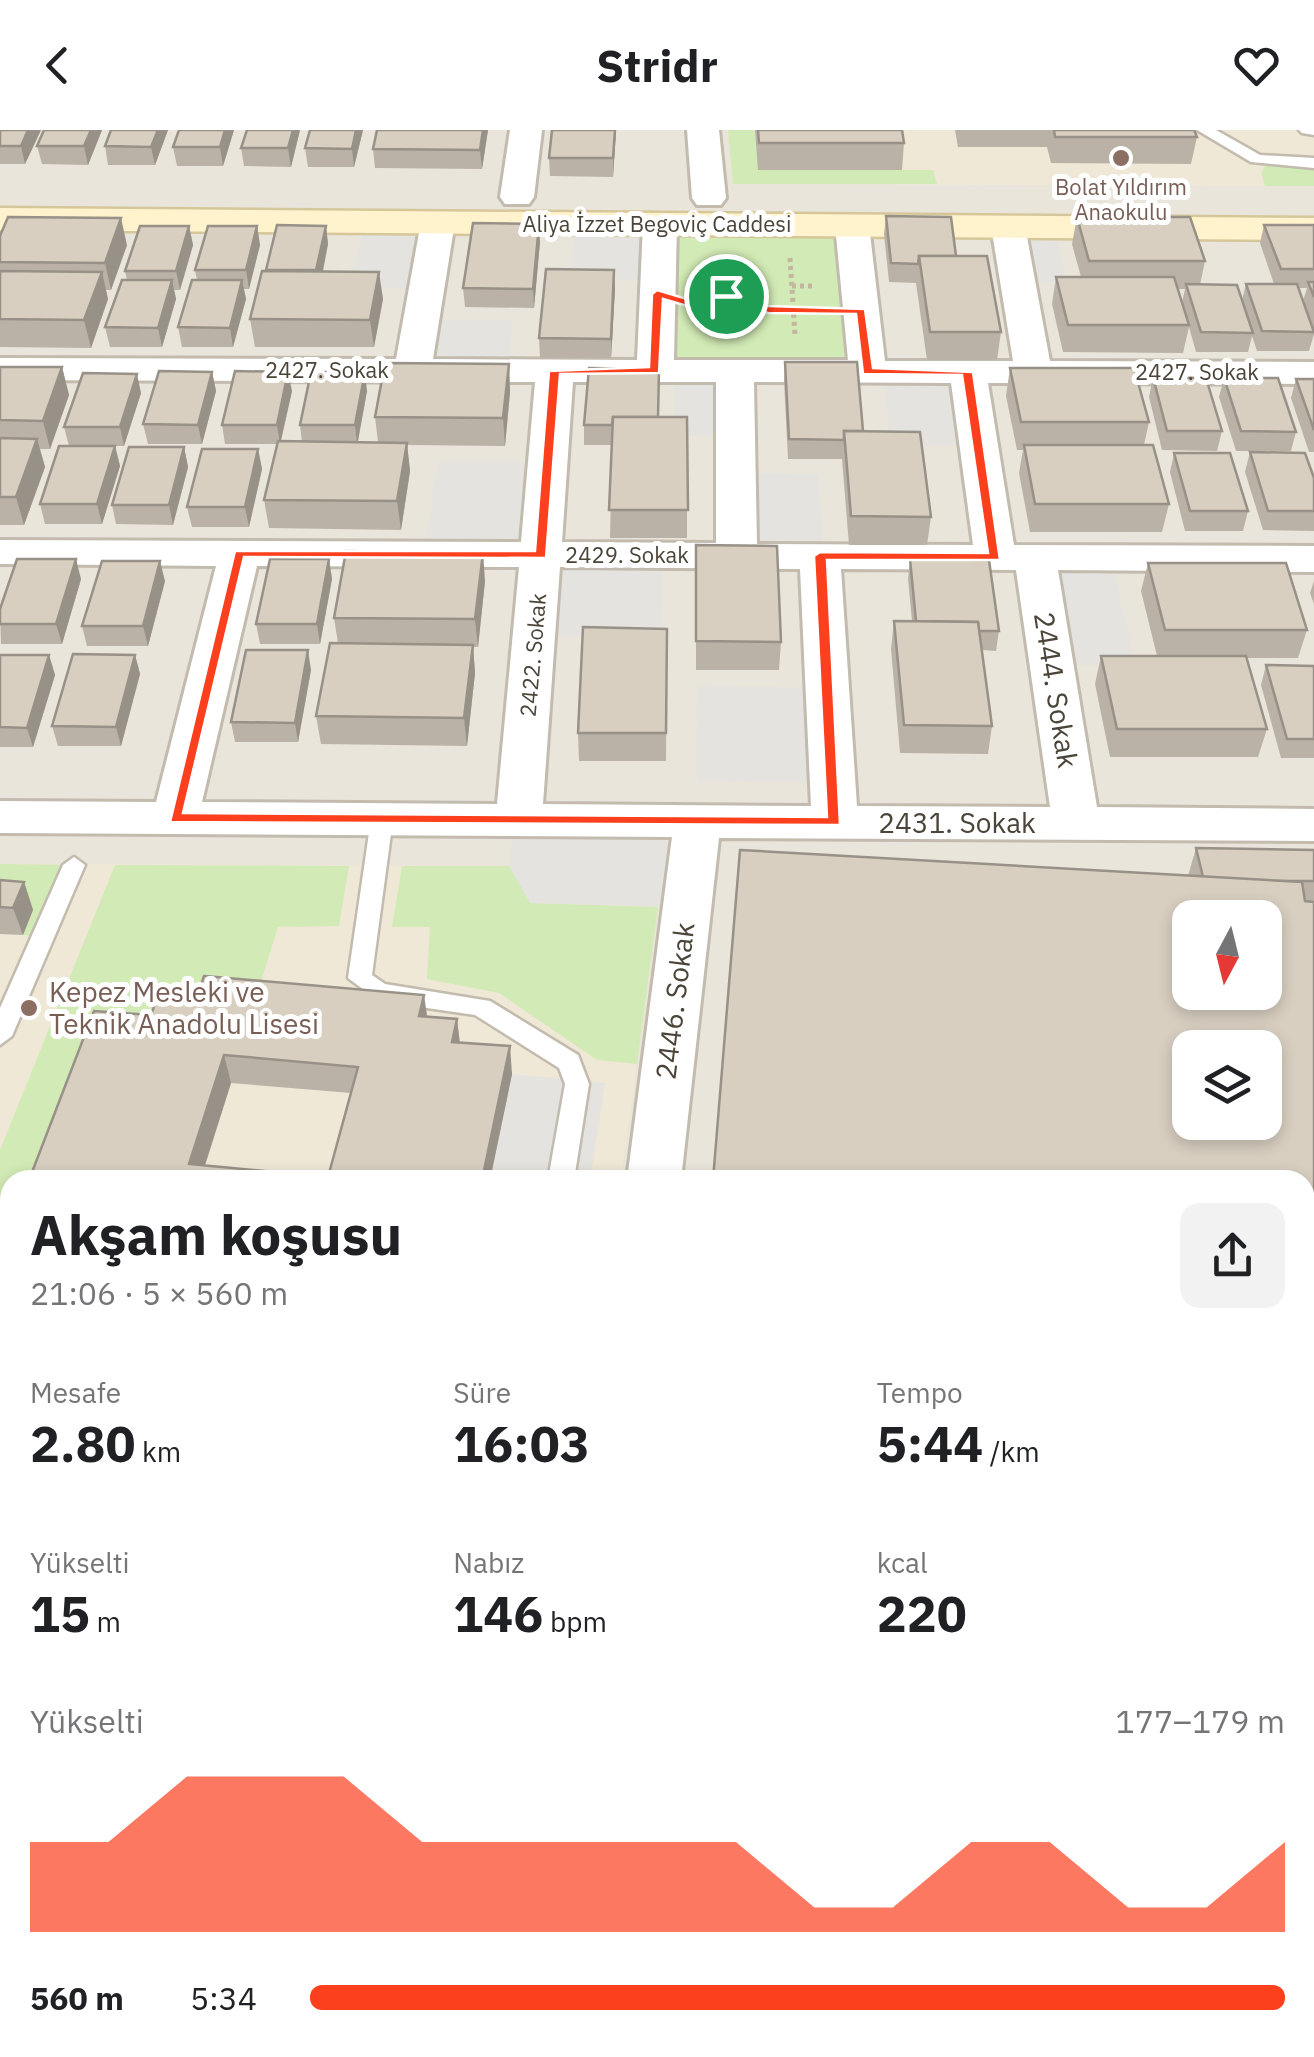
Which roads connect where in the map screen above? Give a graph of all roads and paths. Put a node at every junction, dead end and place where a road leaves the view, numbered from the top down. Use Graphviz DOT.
graph roads {
  1 [pos="526,130"];
  2 [pos="703,130"];
  3 [pos="1205,130"];
  4 [pos="1314,162"];
  5 [pos="0,194"];
  6 [pos="517,197"];
  7 [pos="709,198"];
  8 [pos="1314,203"];
  9 [pos="0,219"];
  10 [pos="438,222"];
  11 [pos="660,224"];
  12 [pos="852,226"];
  13 [pos="1008,226"];
  14 [pos="1314,229"];
  15 [pos="761,252"];
  16 [pos="789,254"];
  17 [pos="657,294"];
  18 [pos="726,296"];
  19 [pos="701,307"];
  20 [pos="794,310"];
  21 [pos="861,311"];
  22 [pos="0,369"];
  23 [pos="413,370"];
  24 [pos="555,371"];
  25 [pos="655,371"];
  26 [pos="742,371"];
  27 [pos="798,372"];
  28 [pos="868,372"];
  29 [pos="968,372"];
  30 [pos="1033,372"];
  31 [pos="1314,373"];
  32 [pos="0,552"];
  33 [pos="239,554"];
  34 [pos="542,555"];
  35 [pos="737,556"];
  36 [pos="820,556"];
  37 [pos="1015,557"];
  38 [pos="1314,558"];
  39 [pos="0,817"];
  40 [pos="175,818"];
  41 [pos="382,819"];
  42 [pos="518,820"];
  43 [pos="697,821"];
  44 [pos="835,822"];
  45 [pos="1076,824"];
  46 [pos="1314,825"];
  47 [pos="74,865"];
  48 [pos="0,1036"];
  49 [pos="564,1170"];
  50 [pos="655,1170"];
  1 -- 6 [label="street"];
  2 -- 7 [label="street"];
  3 -- 4 [label="lane"];
  5 -- 6 [label="main road"];
  6 -- 7 [label="main road"];
  7 -- 8 [label="main road"];
  9 -- 10 [label="main road, Aliya İzzet Begoviç Caddesi"];
  10 -- 11 [label="main road, Aliya İzzet Begoviç Caddesi"];
  10 -- 23 [label="street"];
  11 -- 12 [label="main road, Aliya İzzet Begoviç Caddesi"];
  11 -- 17 [label="street"];
  12 -- 13 [label="main road, Aliya İzzet Begoviç Caddesi"];
  12 -- 21 [label="street"];
  13 -- 14 [label="main road, Aliya İzzet Begoviç Caddesi"];
  13 -- 30 [label="street"];
  15 -- 18 [label="path"];
  16 -- 20 [label="path"];
  17 -- 19 [label="path"];
  17 -- 25 [label="street"];
  18 -- 19 [label="path"];
  18 -- 20 [label="path"];
  19 -- 26 [label="path"];
  20 -- 21 [label="path"];
  20 -- 27 [label="path"];
  21 -- 28 [label="street"];
  22 -- 23 [label="street, 2427. Sokak"];
  23 -- 24 [label="street, 2427. Sokak"];
  24 -- 25 [label="street, 2427. Sokak"];
  24 -- 34 [label="street, 2422. Sokak"];
  25 -- 26 [label="street, 2427. Sokak"];
  26 -- 27 [label="street, 2427. Sokak"];
  26 -- 35 [label="street"];
  27 -- 28 [label="street, 2427. Sokak"];
  28 -- 29 [label="street, 2427. Sokak"];
  29 -- 30 [label="street, 2427. Sokak"];
  29 -- 37 [label="street, 2444. Sokak"];
  30 -- 31 [label="street, 2427. Sokak"];
  32 -- 33 [label="street, 2429. Sokak"];
  33 -- 34 [label="street, 2429. Sokak"];
  33 -- 40 [label="street"];
  34 -- 35 [label="street, 2429. Sokak"];
  34 -- 42 [label="street, 2422. Sokak"];
  35 -- 36 [label="street, 2429. Sokak"];
  36 -- 37 [label="street, 2429. Sokak"];
  36 -- 44 [label="street"];
  37 -- 38 [label="street, 2429. Sokak"];
  37 -- 45 [label="street, 2444. Sokak"];
  39 -- 40 [label="street, 2431. Sokak"];
  40 -- 41 [label="street, 2431. Sokak"];
  41 -- 42 [label="street, 2431. Sokak"];
  41 -- 49 [label="lane"];
  42 -- 43 [label="street, 2431. Sokak"];
  43 -- 44 [label="street, 2431. Sokak"];
  43 -- 50 [label="street, 2446. Sokak"];
  44 -- 45 [label="street, 2431. Sokak"];
  45 -- 46 [label="street, 2431. Sokak"];
  47 -- 48 [label="lane"];
}
